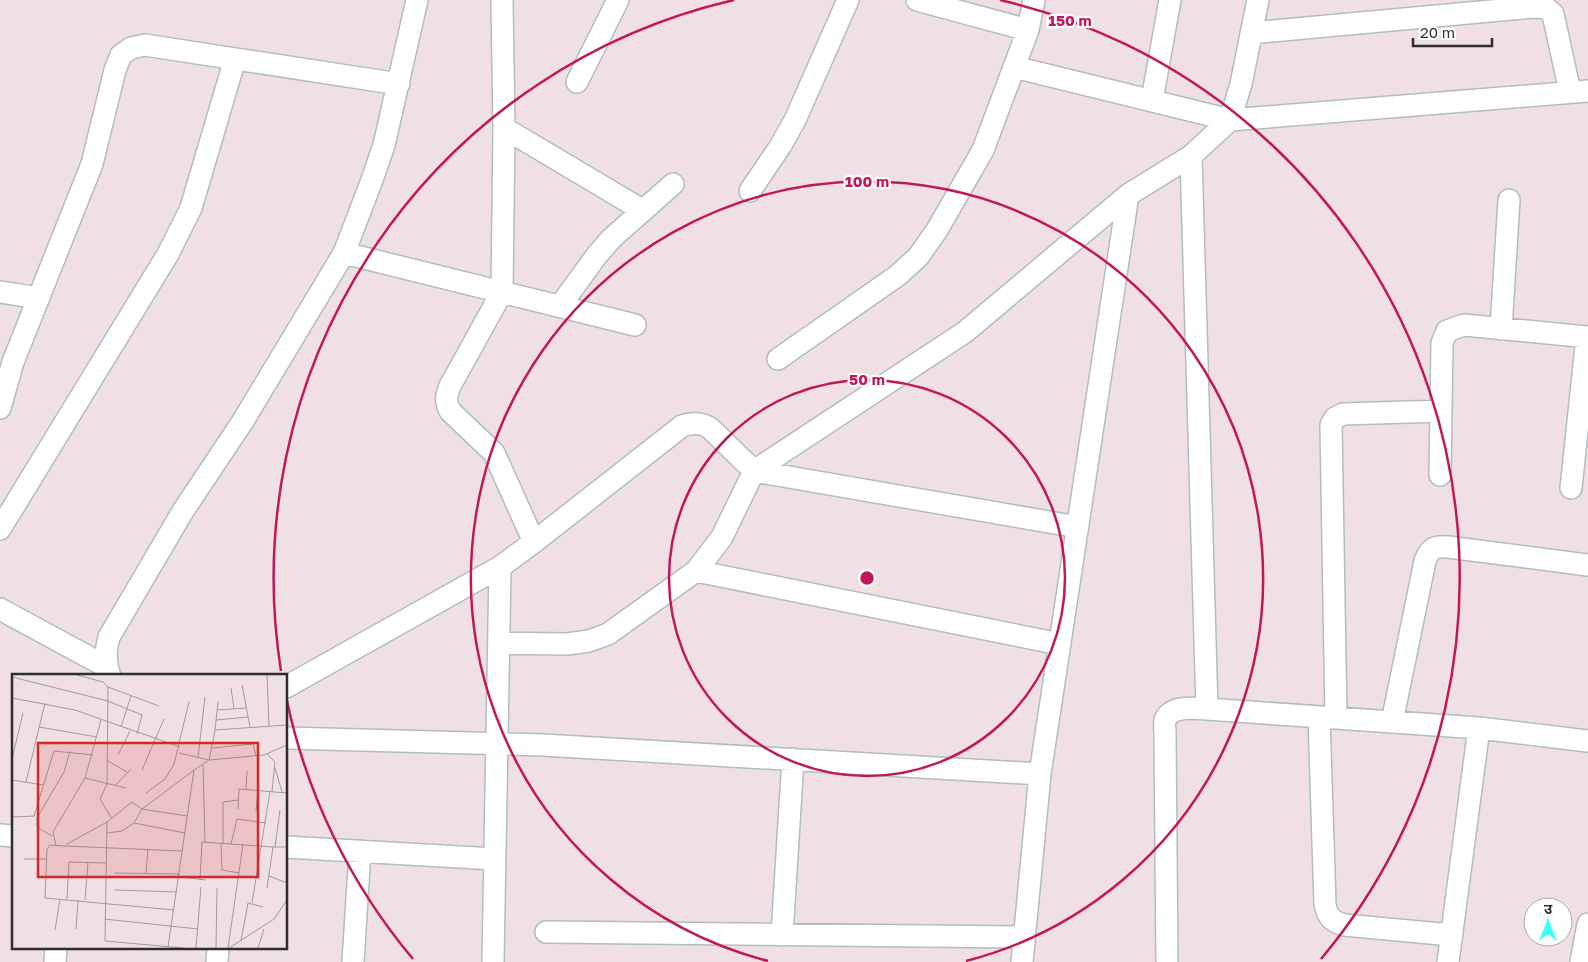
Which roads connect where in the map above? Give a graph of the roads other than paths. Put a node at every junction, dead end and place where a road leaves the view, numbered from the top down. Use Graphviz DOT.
graph roads {
  1 [pos="417,0"];
  2 [pos="502,0"];
  3 [pos="618,0"];
  4 [pos="848,0"];
  5 [pos="916,0"];
  6 [pos="1034,0"];
  7 [pos="1170,0"];
  8 [pos="1258,0"];
  9 [pos="1028,30"];
  10 [pos="1251,33"];
  11 [pos="235,59"];
  12 [pos="1014,67"];
  13 [pos="577,82"];
  14 [pos="399,84"];
  15 [pos="1579,91"];
  16 [pos="1152,100"];
  17 [pos="1230,120"];
  18 [pos="504,128"];
  19 [pos="1191,156"];
  20 [pos="673,184"];
  21 [pos="750,190"];
  22 [pos="1128,195"];
  23 [pos="1508,200"];
  24 [pos="642,210"];
  25 [pos="344,253"];
  26 [pos="0,292"];
  27 [pos="502,292"];
  28 [pos="39,298"];
  29 [pos="560,306"];
  30 [pos="635,325"];
  31 [pos="1501,328"];
  32 [pos="1587,337"];
  33 [pos="778,359"];
  34 [pos="0,408"];
  35 [pos="1441,411"];
  36 [pos="754,471"];
  37 [pos="1440,475"];
  38 [pos="1571,488"];
  39 [pos="1,525"];
  40 [pos="1078,527"];
  41 [pos="534,542"];
  42 [pos="1588,565"];
  43 [pos="500,566"];
  44 [pos="696,571"];
  45 [pos="0,609"];
  46 [pos="499,643"];
  47 [pos="1060,644"];
  48 [pos="109,672"];
  49 [pos="288,686"];
  50 [pos="1207,709"];
  51 [pos="1327,718"];
  52 [pos="1392,722"];
  53 [pos="1479,728"];
  54 [pos="288,738"];
  55 [pos="1588,741"];
  56 [pos="497,744"];
  57 [pos="793,759"];
  58 [pos="1040,774"];
  59 [pos="288,847"];
  60 [pos="360,851"];
  61 [pos="494,859"];
  62 [pos="1588,924"];
  63 [pos="546,932"];
  64 [pos="782,935"];
  65 [pos="1452,935"];
  66 [pos="1024,937"];
  67 [pos="353,962"];
  68 [pos="493,962"];
  69 [pos="1022,962"];
  70 [pos="1167,962"];
  71 [pos="1448,962"];
  72 [pos="1581,962"];
  1 -- 14 [label="street"];
  2 -- 18 [label="street"];
  3 -- 13 [label="street"];
  4 -- 21 [label="street"];
  5 -- 9 [label="street"];
  6 -- 9 [label="street"];
  7 -- 16 [label="street"];
  8 -- 10 [label="street"];
  9 -- 12 [label="street"];
  10 -- 15 [label="street"];
  10 -- 17 [label="street"];
  11 -- 14 [label="street"];
  11 -- 28 [label="street"];
  11 -- 39 [label="street"];
  12 -- 16 [label="street"];
  12 -- 33 [label="street"];
  14 -- 25 [label="street"];
  15 -- 17 [label="street"];
  16 -- 17 [label="street"];
  17 -- 19 [label="street"];
  18 -- 24 [label="street"];
  18 -- 27 [label="street"];
  19 -- 22 [label="street"];
  19 -- 50 [label="street"];
  20 -- 24 [label="street"];
  22 -- 36 [label="street"];
  22 -- 40 [label="street"];
  23 -- 31 [label="street"];
  24 -- 29 [label="street"];
  25 -- 27 [label="street"];
  25 -- 48 [label="street"];
  26 -- 28 [label="street"];
  27 -- 29 [label="street"];
  27 -- 41 [label="street"];
  28 -- 34 [label="street"];
  29 -- 30 [label="street"];
  31 -- 32 [label="street"];
  31 -- 35 [label="street"];
  32 -- 38 [label="street"];
  35 -- 37 [label="street"];
  35 -- 51 [label="street"];
  36 -- 40 [label="street"];
  36 -- 41 [label="street"];
  36 -- 44 [label="street"];
  40 -- 47 [label="street"];
  41 -- 43 [label="street"];
  42 -- 52 [label="street"];
  43 -- 46 [label="street"];
  43 -- 49 [label="street"];
  44 -- 46 [label="street"];
  44 -- 47 [label="street"];
  45 -- 48 [label="street"];
  46 -- 56 [label="street"];
  47 -- 58 [label="street"];
  50 -- 51 [label="street"];
  50 -- 70 [label="street"];
  51 -- 52 [label="street"];
  51 -- 65 [label="street"];
  52 -- 53 [label="street"];
  53 -- 55 [label="street"];
  53 -- 65 [label="street"];
  54 -- 56 [label="street"];
  56 -- 57 [label="street"];
  56 -- 61 [label="street"];
  57 -- 58 [label="street"];
  57 -- 64 [label="street"];
  58 -- 66 [label="street"];
  59 -- 60 [label="street"];
  60 -- 61 [label="street"];
  60 -- 67 [label="street"];
  61 -- 68 [label="street"];
  62 -- 72 [label="street"];
  63 -- 64 [label="street"];
  64 -- 66 [label="street"];
  65 -- 71 [label="street"];
  66 -- 69 [label="street"];
}
